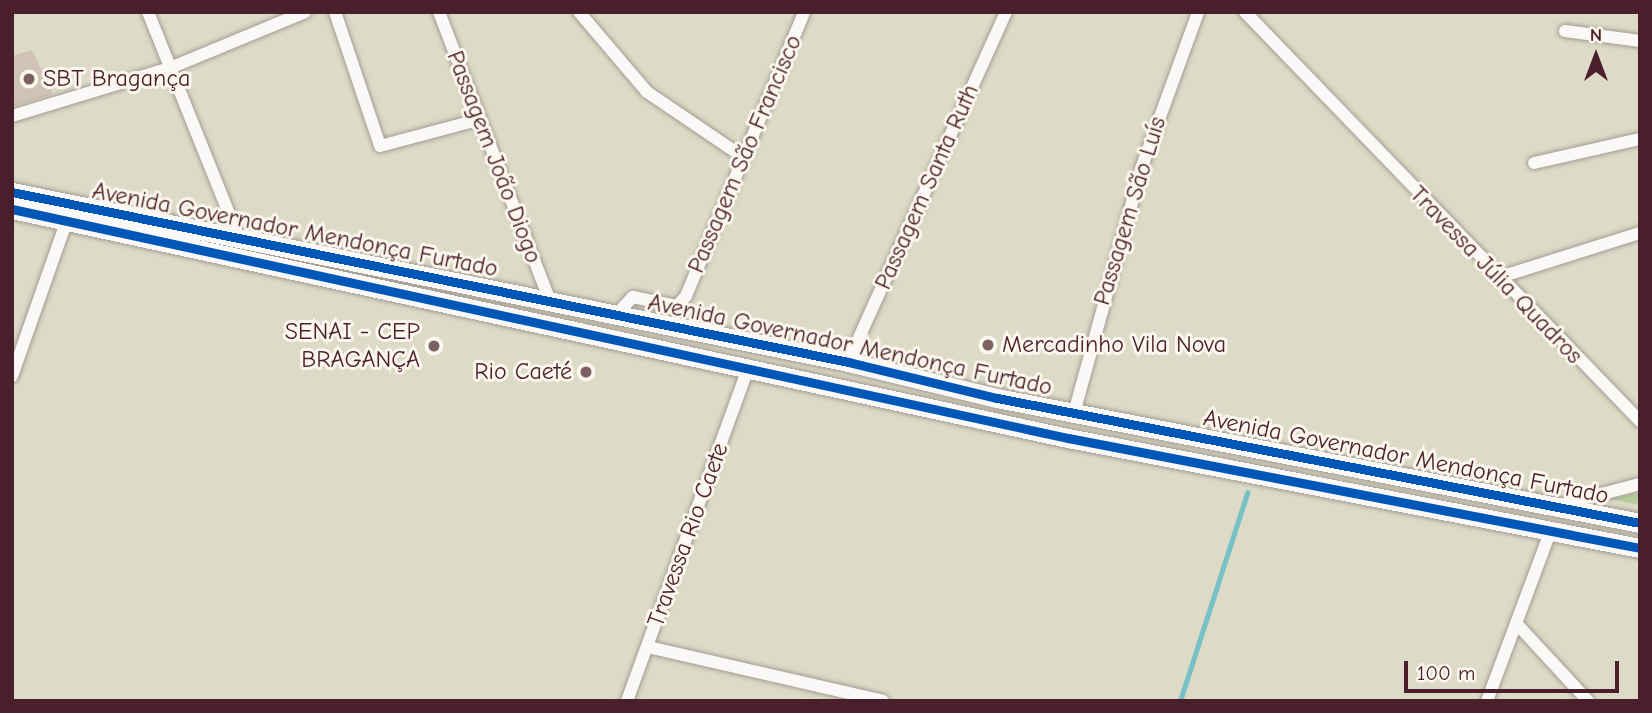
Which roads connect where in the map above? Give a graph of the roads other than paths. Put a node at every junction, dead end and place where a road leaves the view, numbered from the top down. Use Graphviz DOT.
graph roads {
  1 [pos="148,12"];
  2 [pos="305,12"];
  3 [pos="335,12"];
  4 [pos="439,12"];
  5 [pos="579,12"];
  6 [pos="804,12"];
  7 [pos="1006,12"];
  8 [pos="1198,12"];
  9 [pos="1245,12"];
  10 [pos="1565,31"];
  11 [pos="1640,41"];
  12 [pos="170,68"];
  13 [pos="12,116"];
  14 [pos="478,120"];
  15 [pos="1640,139"];
  16 [pos="740,155"];
  17 [pos="1534,163"];
  18 [pos="12,192"];
  19 [pos="12,209"];
  20 [pos="67,220"];
  21 [pos="1640,233"];
  22 [pos="239,238"];
  23 [pos="1497,278"];
  24 [pos="550,301"];
  25 [pos="616,315"];
  26 [pos="848,362"];
  27 [pos="748,369"];
  28 [pos="12,376"];
  29 [pos="1074,413"];
  30 [pos="1640,421"];
  31 [pos="1640,484"];
  32 [pos="1556,506"];
  33 [pos="1640,523"];
  34 [pos="1550,530"];
  35 [pos="1640,548"];
  36 [pos="1516,623"];
  37 [pos="648,647"];
  38 [pos="627,701"];
  39 [pos="883,701"];
  40 [pos="1487,701"];
  41 [pos="1588,701"];
  1 -- 12 [label="street"];
  2 -- 12 [label="street"];
  3 -- 14 [label="street"];
  4 -- 14 [label="street, Passagem João Diogo"];
  5 -- 16 [label="street"];
  6 -- 16 [label="street, Passagem São Francisco"];
  7 -- 26 [label="street, Passagem Santa Ruth"];
  8 -- 29 [label="street, Passagem São Luís"];
  9 -- 23 [label="street, Travessa Júlia Quadros"];
  10 -- 11 [label="street"];
  12 -- 13 [label="street"];
  12 -- 22 [label="street"];
  14 -- 24 [label="street, Passagem João Diogo"];
  15 -- 17 [label="street"];
  16 -- 25 [label="street, Passagem São Francisco"];
  18 -- 22 [label="main road, Avenida Governador Mendonça Furtado"];
  19 -- 20 [label="main road, Avenida Governador Mendonça Furtado"];
  20 -- 27 [label="main road, Avenida Governador Mendonça Furtado"];
  20 -- 28 [label="street"];
  21 -- 23 [label="street"];
  22 -- 24 [label="main road, Avenida Governador Mendonça Furtado"];
  23 -- 30 [label="street, Travessa Júlia Quadros"];
  24 -- 25 [label="main road, Avenida Governador Mendonça Furtado"];
  25 -- 26 [label="main road, Avenida Governador Mendonça Furtado"];
  26 -- 29 [label="main road, Avenida Governador Mendonça Furtado"];
  27 -- 34 [label="main road, Avenida Governador Mendonça Furtado"];
  27 -- 37 [label="street, Travessa Rio Caete"];
  29 -- 32 [label="main road, Avenida Governador Mendonça Furtado"];
  31 -- 32 [label="street"];
  32 -- 33 [label="main road, Avenida Governador Mendonça Furtado"];
  34 -- 35 [label="main road, Avenida Governador Mendonça Furtado"];
  34 -- 36 [label="street"];
  36 -- 40 [label="street"];
  36 -- 41 [label="street"];
  37 -- 38 [label="street, Travessa Rio Caete"];
  37 -- 39 [label="street"];
}
